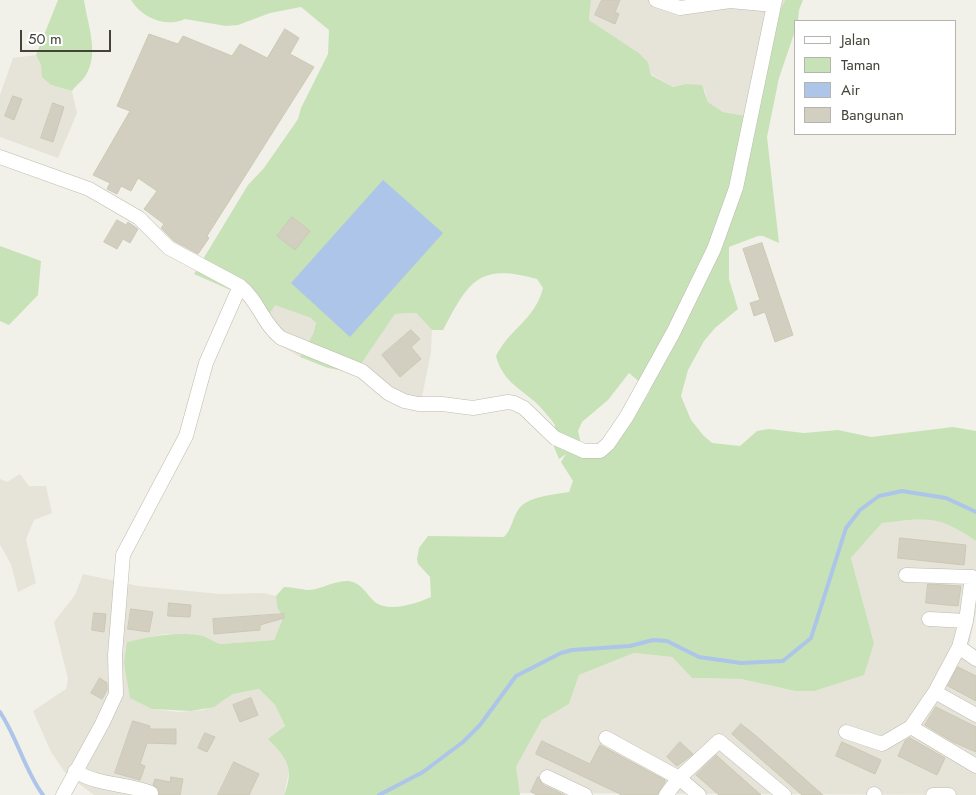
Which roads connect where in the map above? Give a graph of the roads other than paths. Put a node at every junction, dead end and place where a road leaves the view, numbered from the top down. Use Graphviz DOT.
graph roads {
  1 [pos="656,0"];
  2 [pos="729,1"];
  3 [pos="774,3"];
  4 [pos="0,157"];
  5 [pos="240,286"];
  6 [pos="906,575"];
  7 [pos="929,619"];
  8 [pos="966,621"];
  9 [pos="959,647"];
  10 [pos="976,658"];
  11 [pos="934,692"];
  12 [pos="976,715"];
  13 [pos="911,727"];
  14 [pos="846,732"];
  15 [pos="606,738"];
  16 [pos="976,766"];
  17 [pos="75,771"];
  18 [pos="547,777"];
  19 [pos="679,778"];
  20 [pos="151,793"];
  21 [pos="64,794"];
  22 [pos="586,795"];
  23 [pos="666,795"];
  24 [pos="699,795"];
  25 [pos="784,795"];
  26 [pos="933,795"];
  27 [pos="949,795"];
  1 -- 2 [label="street"];
  2 -- 3 [label="street"];
  3 -- 5 [label="street"];
  4 -- 5 [label="street"];
  5 -- 17 [label="street"];
  6 -- 8 [label="street"];
  7 -- 8 [label="street"];
  8 -- 9 [label="street"];
  9 -- 10 [label="street"];
  9 -- 11 [label="street"];
  11 -- 12 [label="street"];
  11 -- 13 [label="street"];
  13 -- 14 [label="street"];
  13 -- 16 [label="street"];
  15 -- 19 [label="street"];
  17 -- 20 [label="street"];
  17 -- 21 [label="street"];
  18 -- 22 [label="street"];
  19 -- 23 [label="street"];
  19 -- 24 [label="street"];
  19 -- 25 [label="street"];
  26 -- 27 [label="street"];
}
